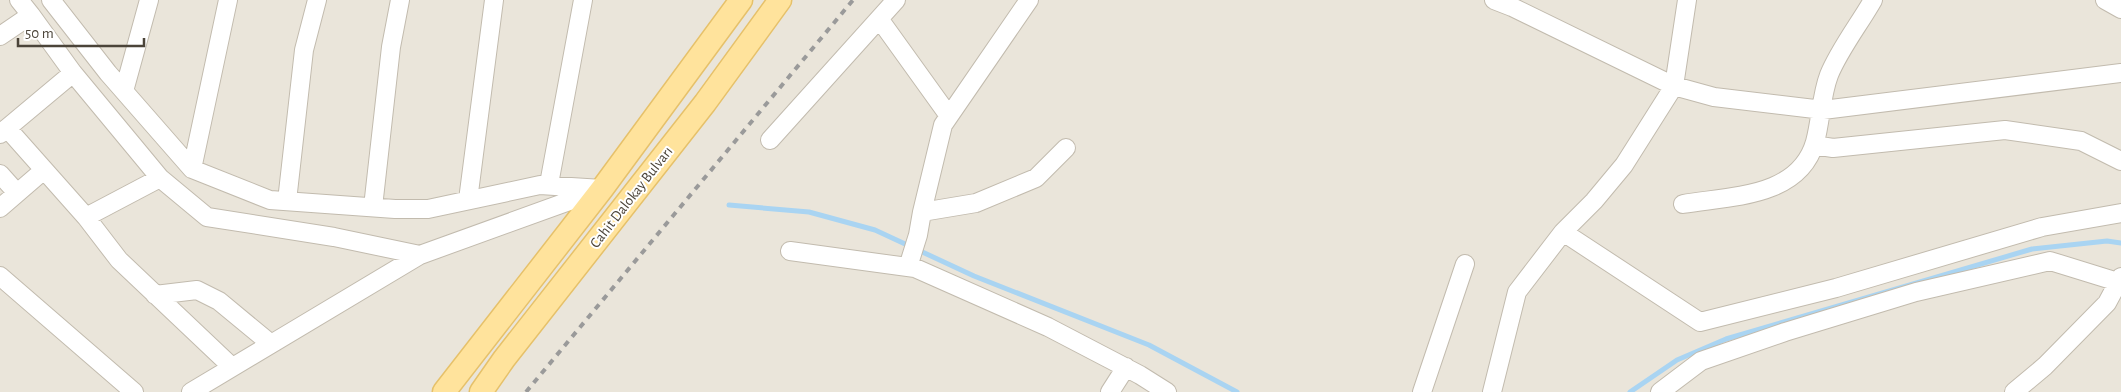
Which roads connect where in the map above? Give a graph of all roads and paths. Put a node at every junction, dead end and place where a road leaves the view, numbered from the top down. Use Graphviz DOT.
graph roads {
  1 [pos="19,0"];
  2 [pos="51,0"];
  3 [pos="149,0"];
  4 [pos="228,0"];
  5 [pos="317,0"];
  6 [pos="400,0"];
  7 [pos="494,0"];
  8 [pos="583,0"];
  9 [pos="780,0"];
  10 [pos="896,0"];
  11 [pos="1029,0"];
  12 [pos="1494,0"];
  13 [pos="1687,0"];
  14 [pos="1874,0"];
  15 [pos="2105,0"];
  16 [pos="737,1"];
  17 [pos="2121,9"];
  18 [pos="31,15"];
  19 [pos="880,20"];
  20 [pos="0,36"];
  21 [pos="73,73"];
  22 [pos="2121,73"];
  23 [pos="1674,86"];
  24 [pos="124,91"];
  25 [pos="1823,110"];
  26 [pos="949,116"];
  27 [pos="3,131"];
  28 [pos="770,140"];
  29 [pos="1814,144"];
  30 [pos="1066,148"];
  31 [pos="2121,161"];
  32 [pos="192,169"];
  33 [pos="44,170"];
  34 [pos="0,174"];
  35 [pos="160,178"];
  36 [pos="549,184"];
  37 [pos="602,189"];
  38 [pos="17,193"];
  39 [pos="468,200"];
  40 [pos="287,201"];
  41 [pos="1683,204"];
  42 [pos="373,207"];
  43 [pos="0,208"];
  44 [pos="922,212"];
  45 [pos="2121,213"];
  46 [pos="86,217"];
  47 [pos="1563,232"];
  48 [pos="790,251"];
  49 [pos="420,255"];
  50 [pos="909,261"];
  51 [pos="1465,264"];
  52 [pos="0,276"];
  53 [pos="2120,280"];
  54 [pos="154,295"];
  55 [pos="271,344"];
  56 [pos="232,367"];
  57 [pos="1126,367"];
  58 [pos="134,392"];
  59 [pos="191,392"];
  60 [pos="444,392"];
  61 [pos="481,392"];
  62 [pos="1110,392"];
  63 [pos="1167,392"];
  64 [pos="1422,392"];
  65 [pos="1492,392"];
  66 [pos="1660,392"];
  67 [pos="2014,392"];
  1 -- 18 [label="street"];
  2 -- 24 [label="street"];
  3 -- 24 [label="street"];
  4 -- 32 [label="street"];
  5 -- 40 [label="street"];
  6 -- 42 [label="street"];
  7 -- 39 [label="street"];
  8 -- 36 [label="street"];
  9 -- 61 [label="main road, Cahit Dalokay Bulvarı"];
  10 -- 19 [label="street"];
  11 -- 26 [label="street"];
  12 -- 23 [label="street"];
  13 -- 23 [label="street"];
  14 -- 25 [label="street"];
  15 -- 17 [label="street"];
  16 -- 37 [label="main road, Cahit Dalokay Bulvarı"];
  18 -- 20 [label="street"];
  18 -- 21 [label="street"];
  19 -- 26 [label="street"];
  19 -- 28 [label="street"];
  21 -- 27 [label="street"];
  21 -- 35 [label="street"];
  22 -- 25 [label="street"];
  23 -- 25 [label="street"];
  23 -- 47 [label="street"];
  24 -- 32 [label="street"];
  25 -- 29 [label="street"];
  26 -- 44 [label="street"];
  27 -- 33 [label="street"];
  29 -- 31 [label="street"];
  29 -- 41 [label="street"];
  30 -- 44 [label="street"];
  32 -- 40 [label="street"];
  33 -- 38 [label="street"];
  33 -- 46 [label="street"];
  34 -- 38 [label="street"];
  35 -- 46 [label="street"];
  35 -- 49 [label="street"];
  36 -- 37 [label="street"];
  36 -- 39 [label="street"];
  37 -- 49 [label="street"];
  37 -- 60 [label="main road, Cahit Dalokay Bulvarı"];
  38 -- 43 [label="street"];
  39 -- 42 [label="street"];
  40 -- 42 [label="street"];
  44 -- 50 [label="street"];
  45 -- 47 [label="street"];
  46 -- 54 [label="street"];
  47 -- 65 [label="street"];
  48 -- 50 [label="street"];
  49 -- 55 [label="street"];
  50 -- 57 [label="street"];
  51 -- 64 [label="street"];
  52 -- 58 [label="street"];
  53 -- 66 [label="street"];
  53 -- 67 [label="street"];
  54 -- 55 [label="street"];
  54 -- 56 [label="street"];
  55 -- 56 [label="street"];
  56 -- 59 [label="street"];
  57 -- 62 [label="street"];
  57 -- 63 [label="street"];
}
